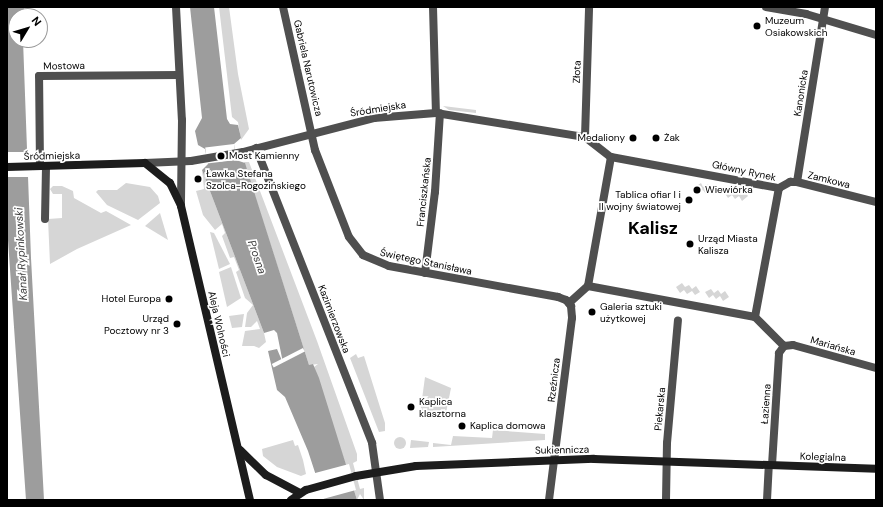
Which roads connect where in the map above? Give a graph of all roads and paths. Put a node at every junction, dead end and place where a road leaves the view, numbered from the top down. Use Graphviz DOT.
graph roads {
  1 [pos="176,7"];
  2 [pos="283,7"];
  3 [pos="433,7"];
  4 [pos="589,7"];
  5 [pos="766,7"];
  6 [pos="825,7"];
  7 [pos="823,19"];
  8 [pos="876,36"];
  9 [pos="179,75"];
  10 [pos="438,113"];
  11 [pos="310,134"];
  12 [pos="585,137"];
  13 [pos="256,148"];
  14 [pos="611,156"];
  15 [pos="182,162"];
  16 [pos="145,163"];
  17 [pos="40,166"];
  18 [pos="7,167"];
  19 [pos="797,182"];
  20 [pos="779,188"];
  21 [pos="876,202"];
  22 [pos="181,206"];
  23 [pos="45,219"];
  24 [pos="425,273"];
  25 [pos="588,286"];
  26 [pos="569,303"];
  27 [pos="755,316"];
  28 [pos="678,320"];
  29 [pos="784,346"];
  30 [pos="876,368"];
  31 [pos="238,447"];
  32 [pos="554,460"];
  33 [pos="667,461"];
  34 [pos="770,465"];
  35 [pos="876,469"];
  36 [pos="376,471"];
  37 [pos="299,497"];
  38 [pos="250,500"];
  39 [pos="291,500"];
  40 [pos="380,500"];
  41 [pos="549,500"];
  42 [pos="666,500"];
  43 [pos="767,500"];
  1 -- 9 [label="street"];
  2 -- 11 [label="street, Gabriela Narutowicza"];
  3 -- 10 [label="street, Franciszkańska"];
  4 -- 12 [label="street, Złota"];
  5 -- 7 [label="street"];
  6 -- 7 [label="street, Kanonicka"];
  7 -- 8 [label="street"];
  7 -- 19 [label="street, Kanonicka"];
  9 -- 15 [label="street"];
  9 -- 17 [label="street, Mostowa"];
  10 -- 11 [label="street, Śródmiejska"];
  10 -- 12 [label="street, Śródmiejska"];
  10 -- 24 [label="street, Franciszkańska"];
  11 -- 13 [label="street, Śródmiejska"];
  11 -- 24 [label="street, Świętego Stanisława"];
  12 -- 14 [label="street, Śródmiejska"];
  13 -- 15 [label="street, Śródmiejska"];
  13 -- 36 [label="street, Kazimierzowska"];
  14 -- 20 [label="street, Główny Rynek"];
  14 -- 25 [label="street"];
  15 -- 16 [label="street, Śródmiejska"];
  15 -- 22 [label="street, Aleja Wolności"];
  16 -- 17 [label="street, Śródmiejska"];
  16 -- 22 [label="street, Aleja Wolności"];
  17 -- 18 [label="street, Śródmiejska"];
  17 -- 23 [label="street"];
  19 -- 20 [label="street, Zamkowa"];
  19 -- 21 [label="street, Zamkowa"];
  20 -- 27 [label="street, Główny Rynek"];
  22 -- 31 [label="street, Aleja Wolności"];
  24 -- 26 [label="street, Świętego Stanisława"];
  25 -- 26 [label="street"];
  25 -- 27 [label="street"];
  26 -- 32 [label="street, Rzeźnicza"];
  27 -- 29 [label="street"];
  28 -- 33 [label="street, Piekarska"];
  29 -- 30 [label="street, Mariańska"];
  29 -- 34 [label="street, Łazienna"];
  31 -- 37 [label="street, Aleja Wolności"];
  31 -- 38 [label="street, Aleja Wolności"];
  32 -- 33 [label="street, Sukiennicza"];
  32 -- 36 [label="street, Sukiennicza"];
  32 -- 41 [label="street, Rzeźnicza"];
  33 -- 34 [label="street, Sukiennicza"];
  33 -- 42 [label="street, Piekarska"];
  34 -- 35 [label="street, Kolegialna"];
  34 -- 43 [label="street, Łazienna"];
  36 -- 37 [label="street, Sukiennicza"];
  36 -- 40 [label="street, Kazimierzowska"];
  37 -- 39 [label="street"];
}
